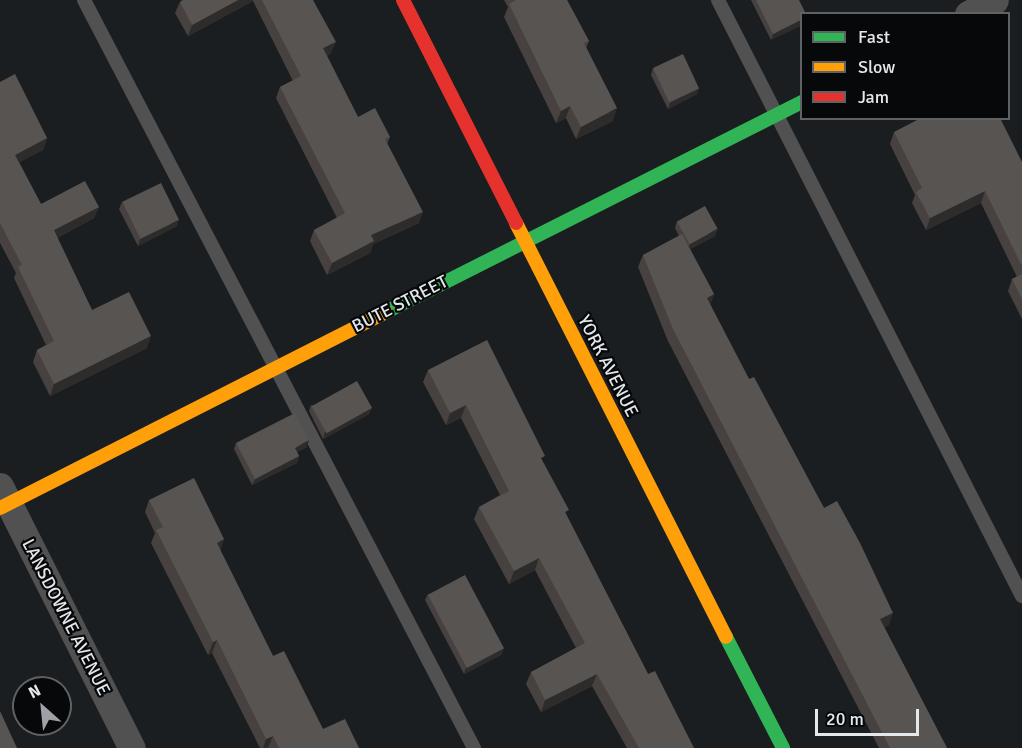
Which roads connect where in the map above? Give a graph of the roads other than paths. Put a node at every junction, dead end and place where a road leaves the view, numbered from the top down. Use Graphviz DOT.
graph roads {
  1 [pos="84,0"];
  2 [pos="403,0"];
  3 [pos="718,0"];
  4 [pos="995,0"];
  5 [pos="972,12"];
  6 [pos="800,103"];
  7 [pos="780,114"];
  8 [pos="524,243"];
  9 [pos="277,366"];
  10 [pos="3,499"];
  11 [pos="1022,596"];
  12 [pos="132,748"];
  13 [pos="474,748"];
  14 [pos="783,748"];
  1 -- 9 [label="lane"];
  2 -- 8 [label="street, YORK AVENUE"];
  3 -- 7 [label="lane"];
  4 -- 5 [label="street"];
  6 -- 7 [label="street, BUTE STREET"];
  7 -- 8 [label="street, BUTE STREET"];
  7 -- 11 [label="lane"];
  8 -- 9 [label="street, BUTE STREET"];
  8 -- 14 [label="street, YORK AVENUE"];
  9 -- 10 [label="street, BUTE STREET"];
  9 -- 13 [label="lane"];
  10 -- 12 [label="street, LANSDOWNE AVENUE"];
}
